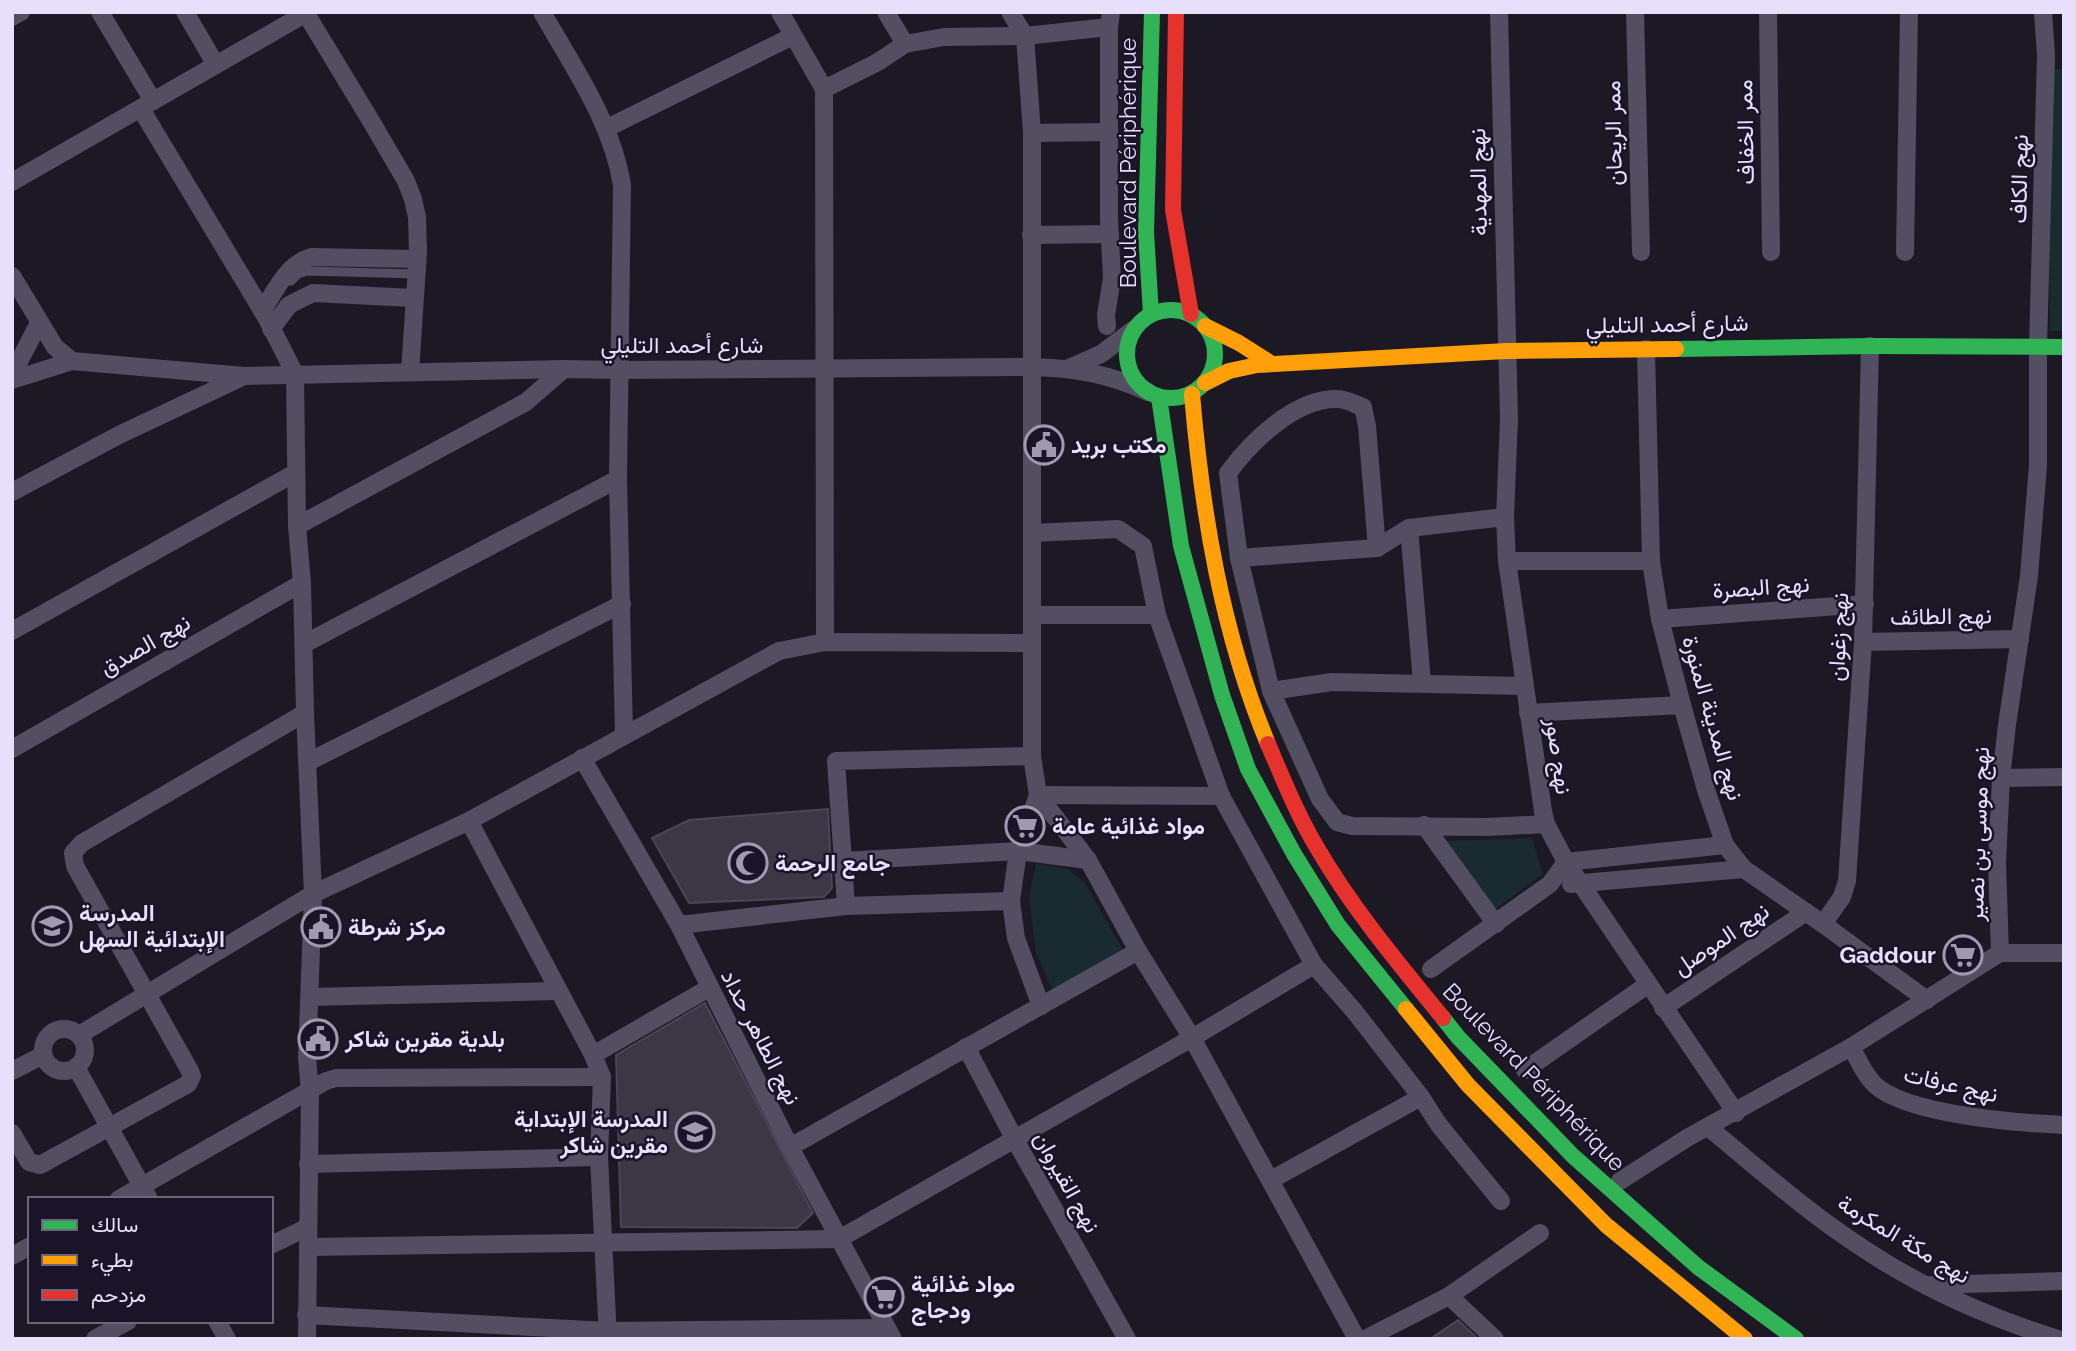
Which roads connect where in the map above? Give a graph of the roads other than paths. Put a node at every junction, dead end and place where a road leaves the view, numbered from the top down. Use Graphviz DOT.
graph roads {
  1 [pos="21,12"];
  2 [pos="100,12"];
  3 [pos="186,12"];
  4 [pos="542,12"];
  5 [pos="780,12"];
  6 [pos="886,12"];
  7 [pos="1010,12"];
  8 [pos="1152,12"];
  9 [pos="1176,12"];
  10 [pos="1499,12"];
  11 [pos="1635,12"];
  12 [pos="1768,12"];
  13 [pos="1909,12"];
  14 [pos="2043,12"];
  15 [pos="306,13"];
  16 [pos="12,17"];
  17 [pos="1110,20"];
  18 [pos="793,36"];
  19 [pos="1025,36"];
  20 [pos="905,44"];
  21 [pos="2055,55"];
  22 [pos="216,65"];
  23 [pos="824,89"];
  24 [pos="147,105"];
  25 [pos="607,128"];
  26 [pos="1109,132"];
  27 [pos="1032,133"];
  28 [pos="12,182"];
  29 [pos="1110,234"];
  30 [pos="1031,235"];
  31 [pos="1641,252"];
  32 [pos="1770,252"];
  33 [pos="1905,252"];
  34 [pos="416,266"];
  35 [pos="12,276"];
  36 [pos="413,298"];
  37 [pos="1151,314"];
  38 [pos="1191,314"];
  39 [pos="266,319"];
  40 [pos="39,324"];
  41 [pos="1107,326"];
  42 [pos="1205,326"];
  43 [pos="1133,330"];
  44 [pos="1870,346"];
  45 [pos="2038,347"];
  46 [pos="2064,347"];
  47 [pos="1646,349"];
  48 [pos="1507,351"];
  49 [pos="72,361"];
  50 [pos="1272,364"];
  51 [pos="1032,367"];
  52 [pos="1069,368"];
  53 [pos="564,369"];
  54 [pos="825,369"];
  55 [pos="620,370"];
  56 [pos="410,372"];
  57 [pos="295,374"];
  58 [pos="244,376"];
  59 [pos="12,377"];
  60 [pos="1205,383"];
  61 [pos="1192,394"];
  62 [pos="1153,395"];
  63 [pos="295,473"];
  64 [pos="618,479"];
  65 [pos="12,492"];
  66 [pos="1505,517"];
  67 [pos="297,526"];
  68 [pos="1409,528"];
  69 [pos="1032,533"];
  70 [pos="1377,548"];
  71 [pos="1239,558"];
  72 [pos="1507,561"];
  73 [pos="1651,561"];
  74 [pos="302,583"];
  75 [pos="622,604"];
  76 [pos="1865,604"];
  77 [pos="1032,615"];
  78 [pos="1157,615"];
  79 [pos="1660,619"];
  80 [pos="12,631"];
  81 [pos="2020,639"];
  82 [pos="825,642"];
  83 [pos="1863,642"];
  84 [pos="1032,643"];
  85 [pos="304,644"];
  86 [pos="1422,682"];
  87 [pos="1524,686"];
  88 [pos="1271,691"];
  89 [pos="1682,705"];
  90 [pos="305,713"];
  91 [pos="1528,713"];
  92 [pos="624,733"];
  93 [pos="12,749"];
  94 [pos="1032,756"];
  95 [pos="582,758"];
  96 [pos="308,762"];
  97 [pos="2064,777"];
  98 [pos="2001,778"];
  99 [pos="1038,795"];
  100 [pos="1221,796"];
  101 [pos="468,821"];
  102 [pos="1546,824"];
  103 [pos="1424,825"];
  104 [pos="1725,845"];
  105 [pos="1018,850"];
  106 [pos="1088,860"];
  107 [pos="843,861"];
  108 [pos="1566,862"];
  109 [pos="1744,869"];
  110 [pos="1550,884"];
  111 [pos="1580,884"];
  112 [pos="313,894"];
  113 [pos="1011,901"];
  114 [pos="846,906"];
  115 [pos="1806,912"];
  116 [pos="1496,924"];
  117 [pos="1823,924"];
  118 [pos="679,925"];
  119 [pos="1138,951"];
  120 [pos="2000,953"];
  121 [pos="2064,953"];
  122 [pos="1314,965"];
  123 [pos="1431,969"];
  124 [pos="1647,985"];
  125 [pos="709,988"];
  126 [pos="558,991"];
  127 [pos="147,994"];
  128 [pos="310,997"];
  129 [pos="1927,1000"];
  130 [pos="1041,1006"];
  131 [pos="1664,1008"];
  132 [pos="79,1035"];
  133 [pos="1192,1038"];
  134 [pos="1851,1046"];
  135 [pos="966,1047"];
  136 [pos="43,1055"];
  137 [pos="593,1055"];
  138 [pos="76,1068"];
  139 [pos="1525,1070"];
  140 [pos="12,1071"];
  141 [pos="603,1077"];
  142 [pos="310,1091"];
  143 [pos="1421,1097"];
  144 [pos="1735,1113"];
  145 [pos="2064,1125"];
  146 [pos="109,1127"];
  147 [pos="1707,1127"];
  148 [pos="12,1133"];
  149 [pos="1014,1138"];
  150 [pos="790,1147"];
  151 [pos="598,1157"];
  152 [pos="308,1164"];
  153 [pos="1271,1180"];
  154 [pos="1620,1181"];
  155 [pos="146,1192"];
  156 [pos="127,1197"];
  157 [pos="1501,1201"];
  158 [pos="308,1227"];
  159 [pos="1540,1233"];
  160 [pos="839,1239"];
  161 [pos="602,1241"];
  162 [pos="273,1244"];
  163 [pos="28,1247"];
  164 [pos="308,1247"];
  165 [pos="12,1256"];
  166 [pos="2064,1281"];
  167 [pos="1927,1285"];
  168 [pos="1449,1296"];
  169 [pos="306,1315"];
  170 [pos="124,1323"];
  171 [pos="218,1323"];
  172 [pos="890,1333"];
  173 [pos="608,1335"];
  174 [pos="96,1339"];
  175 [pos="227,1339"];
  176 [pos="307,1339"];
  177 [pos="1127,1339"];
  178 [pos="1357,1339"];
  179 [pos="1365,1339"];
  180 [pos="1495,1339"];
  181 [pos="1745,1339"];
  182 [pos="1796,1339"];
  183 [pos="2058,1339"];
  1 -- 16 [label="street"];
  2 -- 24 [label="street"];
  3 -- 22 [label="street"];
  4 -- 25 [label="street"];
  5 -- 18 [label="street"];
  6 -- 20 [label="street"];
  7 -- 19 [label="street"];
  8 -- 37 [label="main road, Boulevard Périphérique"];
  9 -- 38 [label="main road, Boulevard Périphérique"];
  10 -- 48 [label="street, نهج المهدية"];
  11 -- 31 [label="street, ممر الريحان"];
  12 -- 32 [label="street, ممر الخفاف"];
  13 -- 33 [label="street"];
  14 -- 21 [label="street, نهج الكاف"];
  15 -- 22 [label="street"];
  15 -- 34 [label="street"];
  17 -- 19 [label="street"];
  17 -- 26 [label="street"];
  18 -- 23 [label="street"];
  18 -- 25 [label="street"];
  19 -- 20 [label="street"];
  19 -- 27 [label="street"];
  20 -- 23 [label="street"];
  21 -- 45 [label="street, نهج الكاف"];
  22 -- 24 [label="street"];
  23 -- 54 [label="street"];
  24 -- 28 [label="street"];
  24 -- 39 [label="street"];
  25 -- 55 [label="street"];
  26 -- 27 [label="street"];
  26 -- 29 [label="street"];
  27 -- 30 [label="street"];
  29 -- 30 [label="street"];
  29 -- 41 [label="street"];
  30 -- 51 [label="street"];
  34 -- 36 [label="street"];
  34 -- 39 [label="street"];
  35 -- 40 [label="street"];
  36 -- 39 [label="street"];
  36 -- 56 [label="street"];
  37 -- 38 [label="main road"];
  37 -- 43 [label="main road"];
  38 -- 42 [label="main road"];
  39 -- 57 [label="street"];
  40 -- 49 [label="street"];
  40 -- 59 [label="street"];
  42 -- 50 [label="main road"];
  42 -- 60 [label="main road"];
  43 -- 52 [label="street"];
  43 -- 62 [label="main road"];
  44 -- 45 [label="main road, شارع أحمد التليلي"];
  44 -- 47 [label="main road, شارع أحمد التليلي"];
  44 -- 76 [label="street, نهج زغوان"];
  45 -- 46 [label="main road, شارع أحمد التليلي"];
  45 -- 81 [label="street, نهج موسى بن نصير"];
  47 -- 48 [label="main road, شارع أحمد التليلي"];
  47 -- 73 [label="street, نهج المدينة المنورة"];
  48 -- 50 [label="main road, شارع أحمد التليلي"];
  48 -- 66 [label="street, نهج صور"];
  49 -- 58 [label="street, شارع أحمد التليلي"];
  49 -- 59 [label="street"];
  50 -- 60 [label="main road, شارع أحمد التليلي"];
  51 -- 52 [label="street, شارع أحمد التليلي"];
  51 -- 54 [label="street, شارع أحمد التليلي"];
  51 -- 69 [label="street"];
  52 -- 62 [label="street, شارع أحمد التليلي"];
  53 -- 55 [label="street, شارع أحمد التليلي"];
  53 -- 56 [label="street, شارع أحمد التليلي"];
  53 -- 67 [label="street"];
  54 -- 55 [label="street, شارع أحمد التليلي"];
  54 -- 82 [label="street"];
  55 -- 64 [label="street"];
  56 -- 57 [label="street, شارع أحمد التليلي"];
  57 -- 58 [label="street, شارع أحمد التليلي"];
  57 -- 63 [label="street"];
  58 -- 65 [label="street"];
  60 -- 61 [label="main road"];
  61 -- 62 [label="main road"];
  61 -- 182 [label="main road, Boulevard Périphérique"];
  62 -- 181 [label="main road, Boulevard Périphérique"];
  63 -- 67 [label="street"];
  63 -- 80 [label="street"];
  64 -- 75 [label="street"];
  64 -- 85 [label="street"];
  66 -- 68 [label="street"];
  66 -- 72 [label="street, نهج صور"];
  67 -- 74 [label="street"];
  68 -- 70 [label="street"];
  68 -- 86 [label="street"];
  69 -- 77 [label="street"];
  69 -- 78 [label="street"];
  70 -- 71 [label="street"];
  70 -- 71 [label="street"];
  71 -- 88 [label="street"];
  72 -- 73 [label="street"];
  72 -- 87 [label="street, نهج صور"];
  73 -- 79 [label="street, نهج المدينة المنورة"];
  74 -- 85 [label="street"];
  74 -- 93 [label="street, نهج الصدق"];
  75 -- 92 [label="street"];
  75 -- 96 [label="street"];
  76 -- 79 [label="street, نهج البصرة"];
  76 -- 83 [label="street, نهج زغوان"];
  77 -- 78 [label="street"];
  77 -- 84 [label="street"];
  78 -- 100 [label="street"];
  79 -- 89 [label="street, نهج المدينة المنورة"];
  81 -- 83 [label="street, نهج الطائف"];
  81 -- 98 [label="street, نهج موسى بن نصير"];
  82 -- 84 [label="street"];
  82 -- 92 [label="street"];
  83 -- 117 [label="street, نهج زغوان"];
  84 -- 94 [label="street"];
  85 -- 90 [label="street"];
  86 -- 87 [label="street"];
  86 -- 88 [label="street"];
  87 -- 91 [label="street, نهج صور"];
  88 -- 103 [label="street"];
  89 -- 91 [label="street"];
  89 -- 104 [label="street, نهج المدينة المنورة"];
  90 -- 96 [label="street"];
  90 -- 127 [label="street"];
  91 -- 102 [label="street, نهج صور"];
  92 -- 95 [label="street"];
  94 -- 99 [label="street"];
  94 -- 107 [label="street"];
  95 -- 101 [label="street"];
  95 -- 118 [label="street, نهج الطاهر حداد"];
  96 -- 112 [label="street"];
  97 -- 98 [label="street"];
  98 -- 120 [label="street, نهج موسى بن نصير"];
  99 -- 100 [label="street"];
  99 -- 105 [label="street"];
  99 -- 106 [label="street"];
  100 -- 122 [label="street"];
  101 -- 112 [label="street"];
  101 -- 126 [label="street"];
  102 -- 103 [label="street"];
  102 -- 108 [label="street, نهج صور"];
  103 -- 116 [label="street"];
  104 -- 108 [label="street"];
  104 -- 109 [label="street, نهج المدينة المنورة"];
  105 -- 106 [label="street"];
  105 -- 107 [label="street"];
  105 -- 113 [label="street"];
  106 -- 119 [label="street"];
  107 -- 114 [label="street"];
  108 -- 110 [label="street"];
  108 -- 111 [label="street, نهج صور"];
  109 -- 111 [label="street"];
  109 -- 115 [label="street, نهج المدينة المنورة"];
  110 -- 111 [label="street"];
  110 -- 116 [label="street"];
  111 -- 124 [label="street, نهج صور"];
  112 -- 127 [label="street"];
  112 -- 128 [label="street"];
  113 -- 114 [label="street"];
  113 -- 130 [label="street"];
  114 -- 118 [label="street"];
  115 -- 117 [label="street, نهج المدينة المنورة"];
  115 -- 131 [label="street, نهج الموصل"];
  116 -- 123 [label="street"];
  117 -- 129 [label="street, نهج المدينة المنورة"];
  118 -- 125 [label="street, نهج الطاهر حداد"];
  119 -- 130 [label="street"];
  119 -- 133 [label="street"];
  120 -- 121 [label="street"];
  120 -- 129 [label="street, نهج موسى بن نصير"];
  122 -- 133 [label="street"];
  122 -- 143 [label="street"];
  124 -- 131 [label="street, نهج صور"];
  124 -- 139 [label="street"];
  125 -- 137 [label="street"];
  125 -- 150 [label="street, نهج الطاهر حداد"];
  126 -- 128 [label="street"];
  126 -- 137 [label="street"];
  127 -- 132 [label="street"];
  127 -- 146 [label="street"];
  128 -- 142 [label="street"];
  129 -- 134 [label="street, نهج موسى بن نصير"];
  130 -- 135 [label="street"];
  131 -- 144 [label="street, نهج صور"];
  132 -- 136 [label="street"];
  132 -- 138 [label="street"];
  133 -- 149 [label="street"];
  133 -- 153 [label="street"];
  134 -- 144 [label="street, نهج موسى بن نصير"];
  134 -- 145 [label="street, نهج عرفات"];
  135 -- 149 [label="street, نهج القيروان"];
  135 -- 150 [label="street"];
  136 -- 138 [label="street"];
  136 -- 140 [label="street"];
  137 -- 141 [label="street"];
  138 -- 146 [label="street"];
  141 -- 142 [label="street"];
  141 -- 151 [label="street"];
  142 -- 152 [label="street"];
  142 -- 155 [label="street"];
  143 -- 153 [label="street"];
  143 -- 157 [label="street"];
  144 -- 147 [label="street, نهج موسى بن نصير"];
  146 -- 148 [label="street"];
  146 -- 155 [label="street"];
  147 -- 154 [label="street, نهج موسى بن نصير"];
  147 -- 167 [label="street, نهج مكة المكرمة"];
  149 -- 160 [label="street"];
  149 -- 177 [label="street, نهج القيروان"];
  150 -- 160 [label="street, نهج الطاهر حداد"];
  151 -- 152 [label="street"];
  151 -- 161 [label="street"];
  152 -- 158 [label="street"];
  153 -- 178 [label="street"];
  155 -- 156 [label="street"];
  158 -- 162 [label="street"];
  158 -- 164 [label="street"];
  159 -- 168 [label="street"];
  160 -- 161 [label="street"];
  160 -- 172 [label="street, نهج الطاهر حداد"];
  161 -- 164 [label="street"];
  161 -- 173 [label="street"];
  163 -- 165 [label="street"];
  164 -- 169 [label="street"];
  166 -- 167 [label="street"];
  167 -- 183 [label="street, نهج مكة المكرمة"];
  168 -- 179 [label="street"];
  168 -- 180 [label="street"];
  169 -- 173 [label="street"];
  169 -- 176 [label="street"];
  170 -- 174 [label="street"];
  171 -- 175 [label="street"];
  172 -- 173 [label="street"];
}
